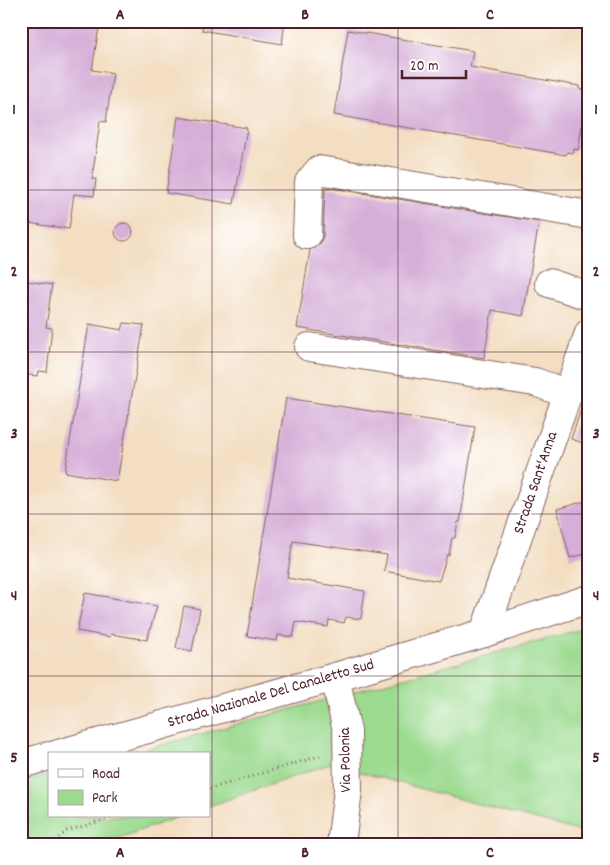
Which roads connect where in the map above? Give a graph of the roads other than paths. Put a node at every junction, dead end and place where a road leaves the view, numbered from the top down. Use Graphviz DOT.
graph roads {
  1 [pos="589,215"];
  2 [pos="306,235"];
  3 [pos="549,283"];
  4 [pos="589,296"];
  5 [pos="589,333"];
  6 [pos="309,347"];
  7 [pos="568,394"];
  8 [pos="589,599"];
  9 [pos="589,606"];
  10 [pos="484,632"];
  11 [pos="335,677"];
  12 [pos="65,752"];
  13 [pos="48,756"];
  14 [pos="21,764"];
  15 [pos="341,844"];
  1 -- 2 [label="main road"];
  3 -- 4 [label="main road"];
  5 -- 7 [label="main road, Strada Sant'Anna"];
  6 -- 7 [label="main road"];
  7 -- 10 [label="main road, Strada Sant'Anna"];
  8 -- 10 [label="main road"];
  9 -- 10 [label="main road"];
  10 -- 11 [label="main road, Strada Nazionale Del Canaletto Sud"];
  11 -- 12 [label="main road, Strada Nazionale Del Canaletto Sud"];
  11 -- 15 [label="main road, Via Polonia"];
  13 -- 14 [label="main road"];
}
